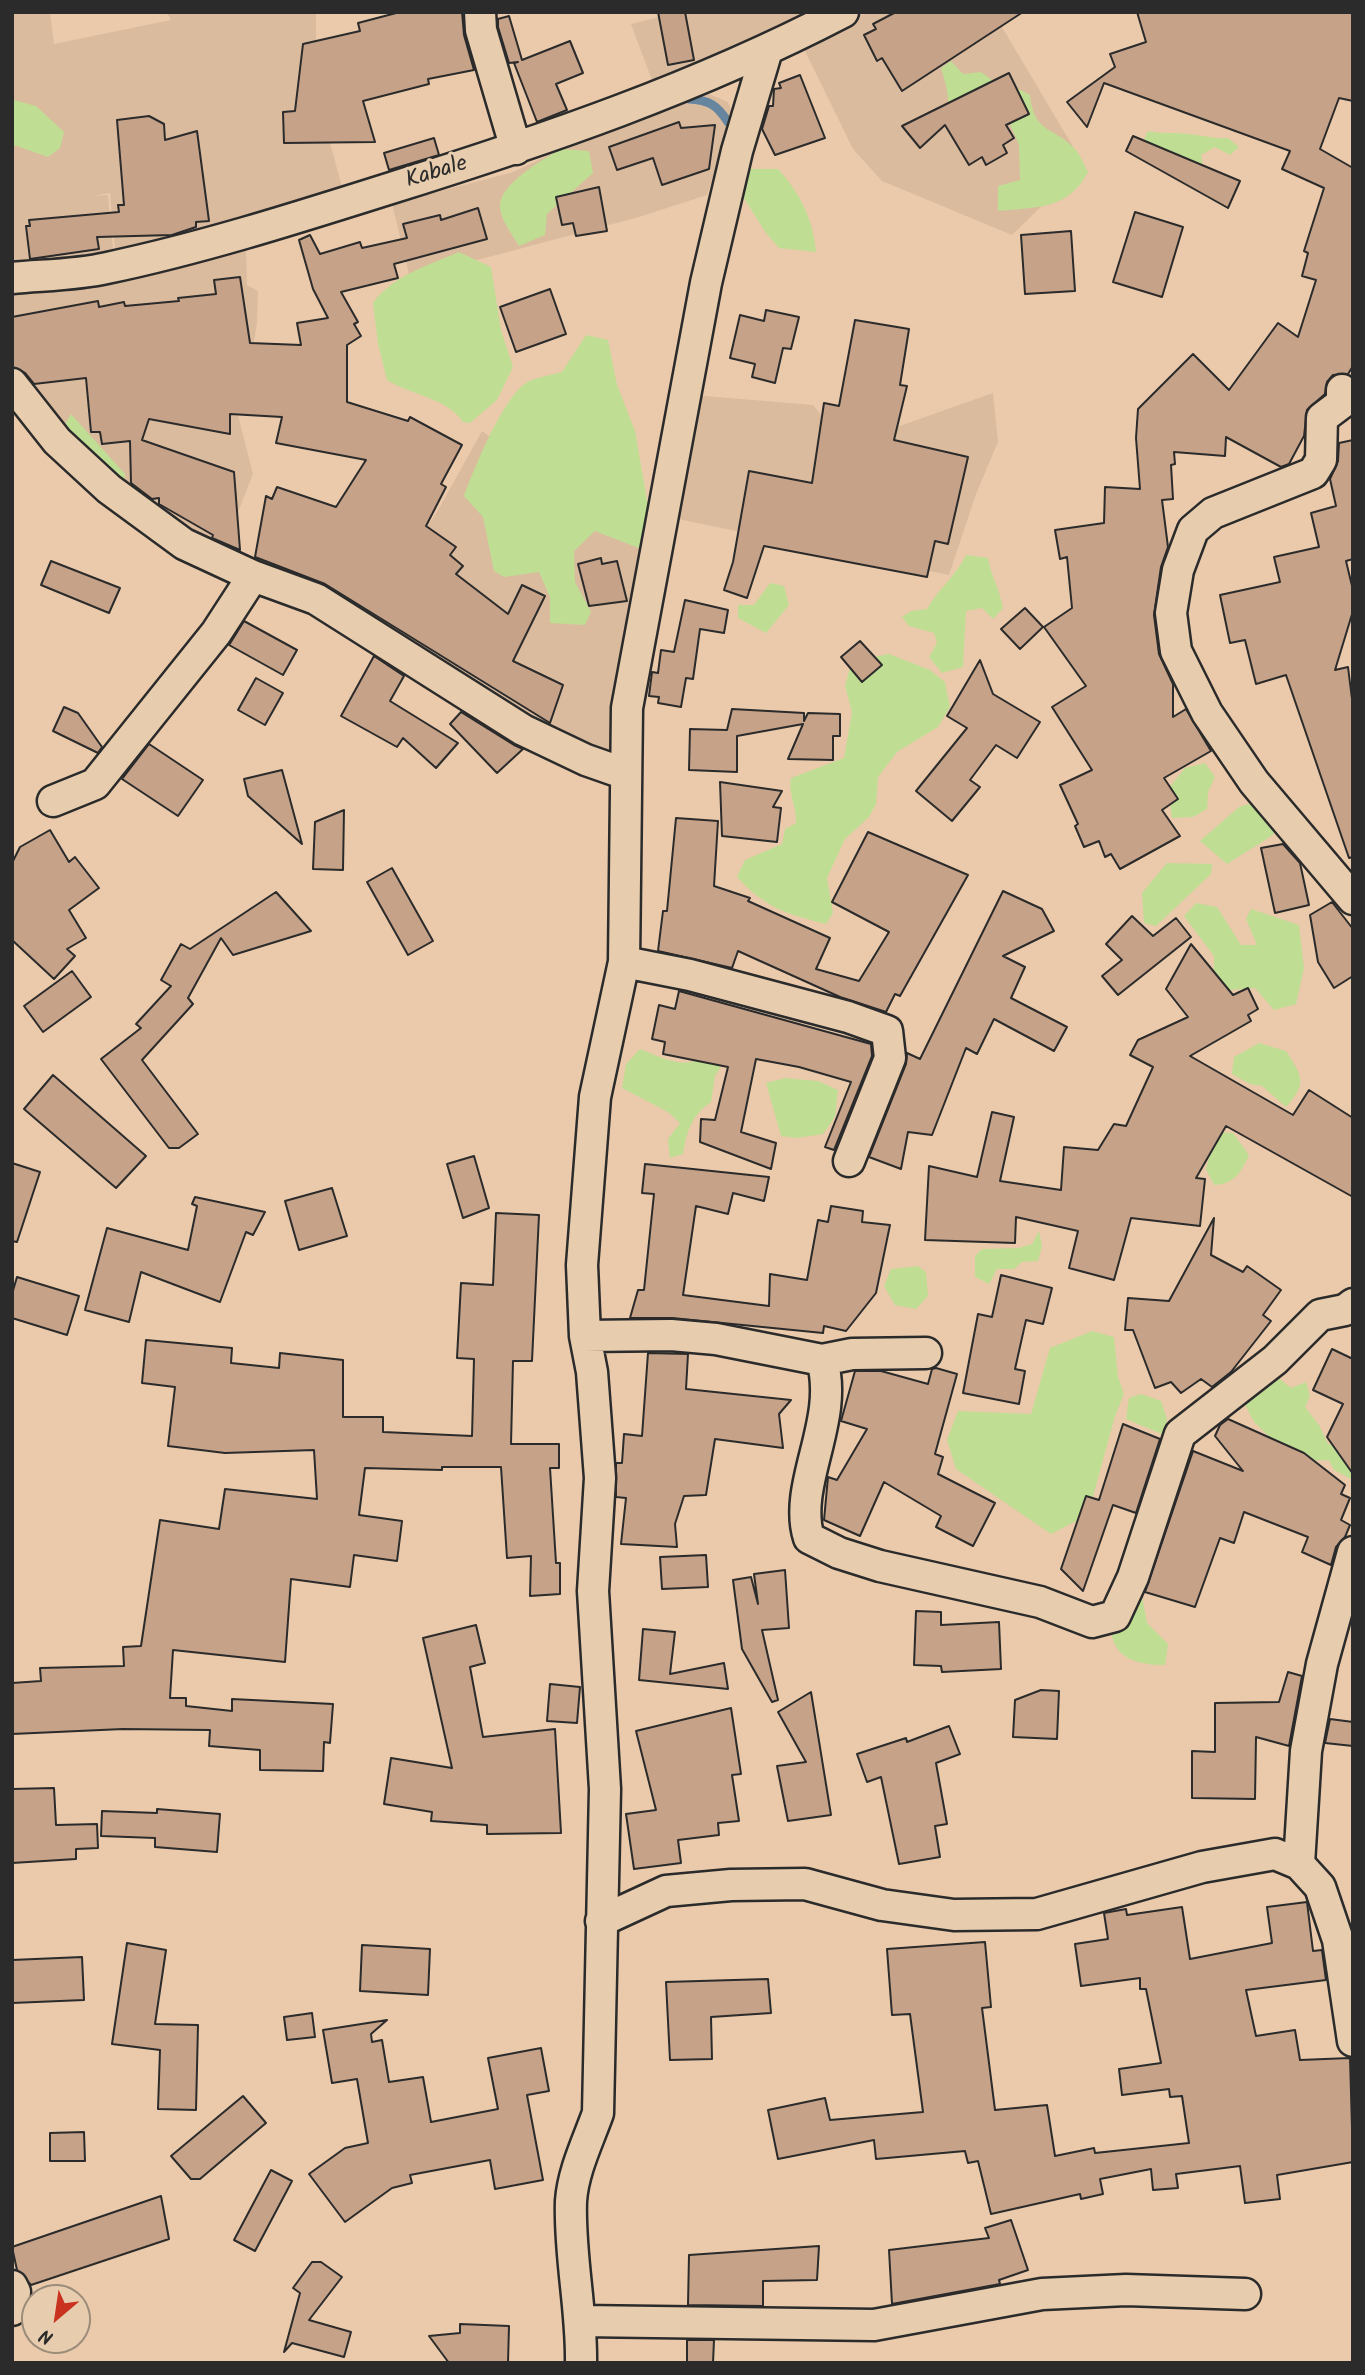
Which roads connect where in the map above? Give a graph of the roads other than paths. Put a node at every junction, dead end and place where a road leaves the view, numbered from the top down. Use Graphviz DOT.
graph roads {
  1 [pos="480,12"];
  2 [pos="843,12"];
  3 [pos="767,50"];
  4 [pos="516,149"];
  5 [pos="12,278"];
  6 [pos="12,384"];
  7 [pos="1342,390"];
  8 [pos="253,576"];
  9 [pos="626,774"];
  10 [pos="53,801"];
  11 [pos="1353,899"];
  12 [pos="624,962"];
  13 [pos="849,1161"];
  14 [pos="1353,1304"];
  15 [pos="1320,1315"];
  16 [pos="1353,1323"];
  17 [pos="585,1336"];
  18 [pos="926,1353"];
  19 [pos="822,1360"];
  20 [pos="1353,1552"];
  21 [pos="1299,1864"];
  22 [pos="601,1921"];
  23 [pos="1353,2041"];
  24 [pos="12,2286"];
  25 [pos="1245,2294"];
  26 [pos="12,2310"];
  27 [pos="582,2321"];
  28 [pos="581,2363"];
  1 -- 4 [label="street"];
  2 -- 3 [label="street, Kabale"];
  3 -- 4 [label="street, Kabale"];
  3 -- 9 [label="street"];
  4 -- 5 [label="street, Kabale"];
  6 -- 8 [label="street"];
  7 -- 11 [label="street"];
  8 -- 9 [label="street"];
  8 -- 10 [label="street"];
  9 -- 12 [label="street"];
  12 -- 13 [label="street"];
  12 -- 17 [label="street"];
  14 -- 15 [label="street"];
  15 -- 16 [label="street"];
  15 -- 19 [label="street"];
  17 -- 19 [label="street"];
  17 -- 22 [label="street"];
  18 -- 19 [label="street"];
  20 -- 21 [label="street"];
  21 -- 22 [label="street"];
  21 -- 23 [label="street"];
  22 -- 27 [label="street"];
  24 -- 26 [label="street"];
  25 -- 27 [label="street"];
  27 -- 28 [label="street"];
}
